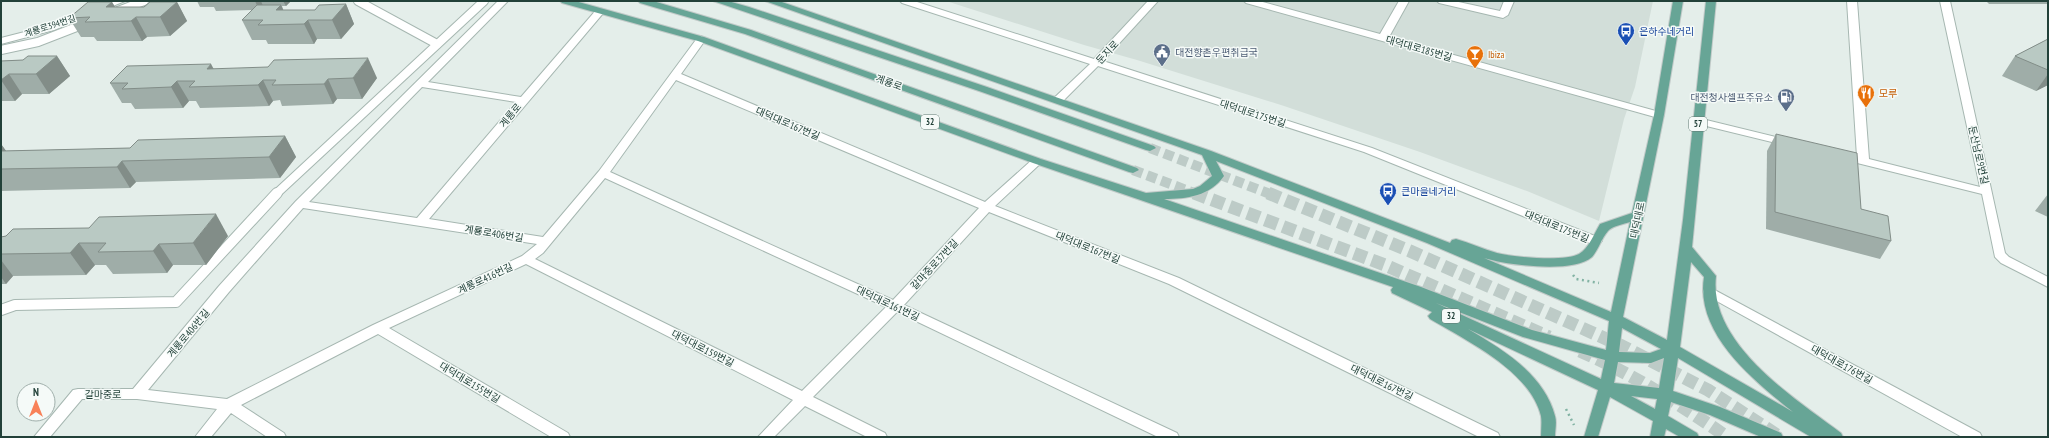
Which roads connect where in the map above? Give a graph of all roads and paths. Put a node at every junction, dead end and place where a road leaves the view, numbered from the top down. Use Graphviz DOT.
graph roads {
  1 [pos="120,1"];
  2 [pos="144,1"];
  3 [pos="358,1"];
  4 [pos="484,1"];
  5 [pos="503,1"];
  6 [pos="565,1"];
  7 [pos="643,1"];
  8 [pos="718,1"];
  9 [pos="770,1"];
  10 [pos="905,1"];
  11 [pos="1153,1"];
  12 [pos="1249,1"];
  13 [pos="1404,1"];
  14 [pos="1442,1"];
  15 [pos="1509,1"];
  16 [pos="1678,1"];
  17 [pos="1711,1"];
  18 [pos="1852,1"];
  19 [pos="1945,1"];
  20 [pos="600,11"];
  21 [pos="109,15"];
  22 [pos="95,20"];
  23 [pos="59,24"];
  24 [pos="67,31"];
  25 [pos="1383,38"];
  26 [pos="701,39"];
  27 [pos="2,42"];
  28 [pos="437,44"];
  29 [pos="1096,63"];
  30 [pos="674,75"];
  31 [pos="420,84"];
  32 [pos="522,100"];
  33 [pos="1058,100"];
  34 [pos="1659,116"];
  35 [pos="1698,121"];
  36 [pos="1795,145"];
  37 [pos="1150,148"];
  38 [pos="1207,153"];
  39 [pos="1833,154"];
  40 [pos="1037,161"];
  41 [pos="1863,161"];
  42 [pos="1132,170"];
  43 [pos="602,173"];
  44 [pos="1987,192"];
  45 [pos="1141,196"];
  46 [pos="300,204"];
  47 [pos="987,207"];
  48 [pos="1638,215"];
  49 [pos="421,221"];
  50 [pos="1431,240"];
  51 [pos="546,241"];
  52 [pos="1596,241"];
  53 [pos="1294,247"];
  54 [pos="1686,248"];
  55 [pos="526,259"];
  56 [pos="1576,279"];
  57 [pos="1599,283"];
  58 [pos="2048,284"];
  59 [pos="1709,291"];
  60 [pos="1403,293"];
  61 [pos="895,306"];
  62 [pos="1,310"];
  63 [pos="1616,319"];
  64 [pos="378,328"];
  65 [pos="1673,349"];
  66 [pos="1612,357"];
  67 [pos="1606,388"];
  68 [pos="137,394"];
  69 [pos="1665,394"];
  70 [pos="804,398"];
  71 [pos="229,405"];
  72 [pos="1661,419"];
  73 [pos="41,437"];
  74 [pos="202,437"];
  75 [pos="279,437"];
  76 [pos="563,437"];
  77 [pos="765,437"];
  78 [pos="880,437"];
  79 [pos="1172,437"];
  80 [pos="1493,437"];
  81 [pos="1548,437"];
  82 [pos="1591,437"];
  83 [pos="1658,437"];
  84 [pos="1692,437"];
  85 [pos="1776,437"];
  86 [pos="1823,437"];
  87 [pos="1836,437"];
  88 [pos="1975,437"];
  1 -- 23 [label="street, 계룡로394번길"];
  2 -- 21 [label="lane"];
  3 -- 28 [label="lane"];
  4 -- 28 [label="lane"];
  5 -- 31 [label="street, 계룡로406번길"];
  6 -- 20 [label="main road, 32"];
  7 -- 42 [label="main road, 계룡로 / 32"];
  8 -- 37 [label="main road"];
  9 -- 33 [label="main road"];
  10 -- 29 [label="street, 대덕대로175번길"];
  11 -- 29 [label="street, 둔지로"];
  12 -- 25 [label="street, 대덕대로185번길"];
  13 -- 25 [label="street"];
  14 -- 15 [label="street"];
  16 -- 34 [label="main road, 대덕대로"];
  17 -- 35 [label="main road, 57"];
  18 -- 41 [label="street"];
  19 -- 44 [label="street, 둔산남로9번길"];
  20 -- 26 [label="main road, 32"];
  20 -- 32 [label="street, 계룡로"];
  22 -- 24 [label="lane"];
  23 -- 24 [label="lane"];
  23 -- 27 [label="street, 계룡로394번길"];
  24 -- 27 [label="lane"];
  25 -- 34 [label="street, 대덕대로185번길"];
  26 -- 30 [label="street, 계룡로416번길"];
  26 -- 40 [label="main road, 32"];
  28 -- 62 [label="lane"];
  29 -- 33 [label="street, 둔지로"];
  29 -- 52 [label="street, 대덕대로175번길"];
  30 -- 43 [label="street, 계룡로416번길"];
  30 -- 47 [label="street, 대덕대로167번길"];
  31 -- 32 [label="street"];
  31 -- 46 [label="street, 계룡로406번길"];
  32 -- 49 [label="street, 계룡로"];
  33 -- 38 [label="main road"];
  34 -- 48 [label="main road, 대덕대로"];
  35 -- 36 [label="street"];
  35 -- 54 [label="main road, 57"];
  38 -- 45 [label="main road"];
  38 -- 50 [label="main road"];
  39 -- 41 [label="street"];
  40 -- 45 [label="main road, 32"];
  40 -- 47 [label="street, 갈마중로37번길"];
  41 -- 44 [label="street"];
  43 -- 51 [label="street, 계룡로416번길"];
  43 -- 61 [label="street, 대덕대로161번길"];
  44 -- 58 [label="street, 둔산남로9번길"];
  45 -- 53 [label="main road, 32"];
  46 -- 49 [label="street, 계룡로406번길"];
  46 -- 68 [label="street, 계룡로406번길"];
  47 -- 61 [label="street, 갈마중로37번길"];
  47 -- 80 [label="street, 대덕대로167번길"];
  48 -- 52 [label="main road"];
  48 -- 63 [label="main road, 대덕대로"];
  49 -- 51 [label="street, 계룡로406번길"];
  50 -- 52 [label="main road"];
  50 -- 63 [label="main road"];
  51 -- 55 [label="street, 계룡로416번길"];
  53 -- 60 [label="main road, 32"];
  53 -- 66 [label="main road"];
  54 -- 59 [label="main road"];
  54 -- 65 [label="main road, 57"];
  55 -- 64 [label="street, 계룡로416번길"];
  55 -- 70 [label="street, 대덕대로159번길"];
  56 -- 57 [label="path"];
  59 -- 87 [label="main road"];
  59 -- 88 [label="street, 대덕대로176번길"];
  60 -- 67 [label="main road, 32"];
  60 -- 81 [label="main road"];
  61 -- 70 [label="street, 갈마중로37번길"];
  61 -- 79 [label="street, 대덕대로161번길"];
  63 -- 65 [label="main road"];
  63 -- 66 [label="main road, 대덕대로"];
  64 -- 71 [label="street, 계룡로416번길"];
  64 -- 76 [label="street, 대덕대로155번길"];
  65 -- 66 [label="main road"];
  65 -- 69 [label="main road, 57"];
  65 -- 86 [label="main road"];
  66 -- 67 [label="main road, 대덕대로"];
  67 -- 69 [label="main road"];
  67 -- 72 [label="main road, 32"];
  67 -- 82 [label="main road, 대덕대로"];
  68 -- 71 [label="street"];
  68 -- 73 [label="street, 갈마중로"];
  69 -- 72 [label="main road, 57"];
  69 -- 85 [label="main road"];
  70 -- 77 [label="street, 갈마중로37번길"];
  70 -- 78 [label="street, 대덕대로159번길"];
  71 -- 74 [label="street, 계룡로416번길"];
  71 -- 75 [label="street"];
  72 -- 83 [label="main road"];
  72 -- 84 [label="main road, 32"];
}
